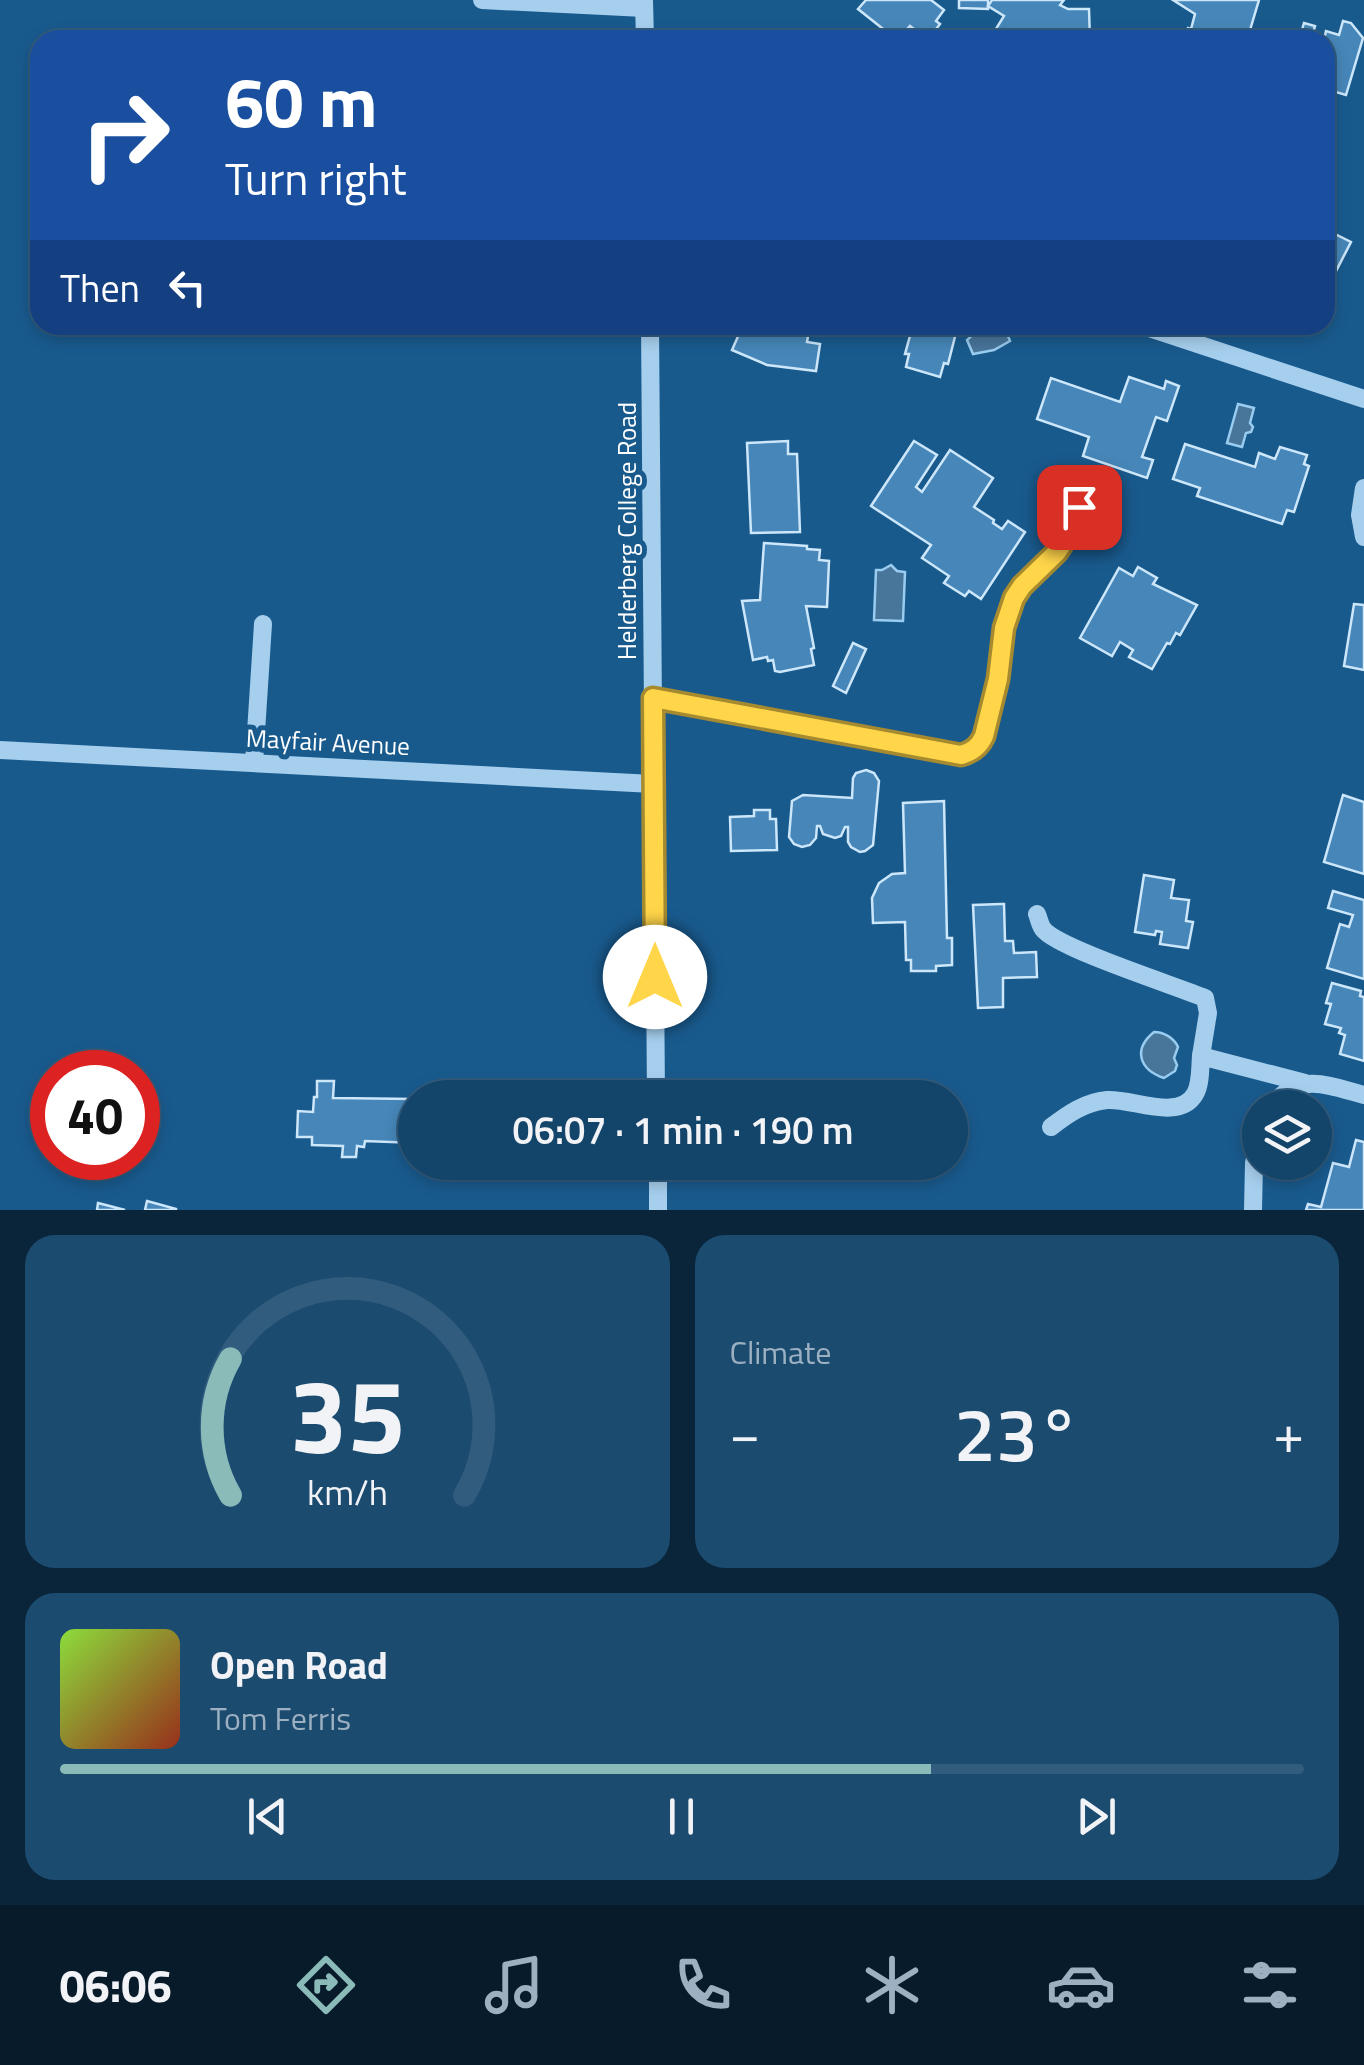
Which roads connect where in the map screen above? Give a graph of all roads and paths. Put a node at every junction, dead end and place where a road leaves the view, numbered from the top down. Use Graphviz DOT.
graph roads {
  1 [pos="482,0"];
  2 [pos="644,4"];
  3 [pos="645,30"];
  4 [pos="650,335"];
  5 [pos="1170,335"];
  6 [pos="1364,399"];
  7 [pos="1364,488"];
  8 [pos="1079,507"];
  9 [pos="1364,536"];
  10 [pos="263,624"];
  11 [pos="653,698"];
  12 [pos="0,750"];
  13 [pos="254,763"];
  14 [pos="654,784"];
  15 [pos="1037,914"];
  16 [pos="1201,1056"];
  17 [pos="656,1080"];
  18 [pos="1305,1082"];
  19 [pos="1288,1090"];
  20 [pos="1364,1095"];
  21 [pos="1051,1127"];
  22 [pos="658,1180"];
  23 [pos="1254,1180"];
  24 [pos="658,1210"];
  25 [pos="1253,1210"];
  1 -- 2 [label="street"];
  2 -- 3 [label="street"];
  4 -- 11 [label="street, Helderberg College Road"];
  5 -- 6 [label="street"];
  7 -- 9 [label="street"];
  8 -- 11 [label="street"];
  10 -- 13 [label="street"];
  11 -- 14 [label="street, Helderberg College Road"];
  12 -- 13 [label="street, Mayfair Avenue"];
  13 -- 14 [label="street, Mayfair Avenue"];
  14 -- 17 [label="street, Helderberg College Road"];
  15 -- 16 [label="street"];
  16 -- 18 [label="street"];
  16 -- 21 [label="street"];
  18 -- 19 [label="street"];
  18 -- 20 [label="street"];
  22 -- 24 [label="street"];
  23 -- 25 [label="street"];
}
